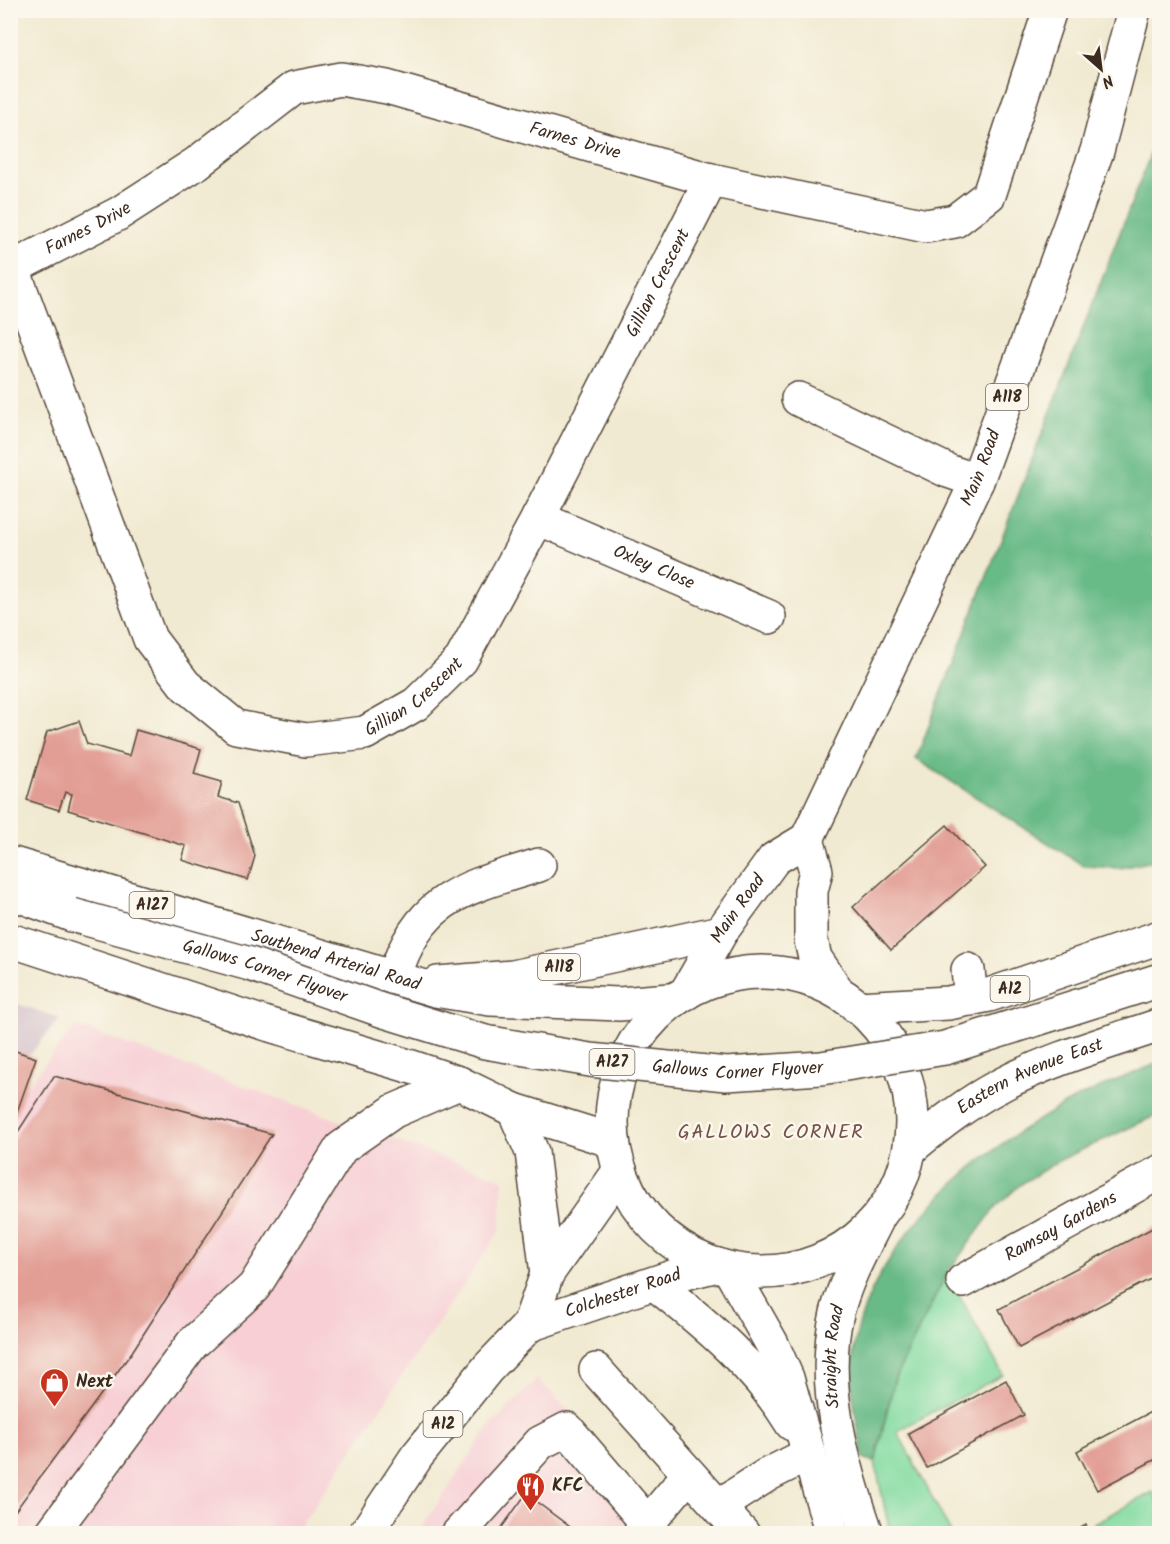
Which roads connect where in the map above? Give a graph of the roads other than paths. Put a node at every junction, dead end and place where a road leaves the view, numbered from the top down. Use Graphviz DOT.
graph roads {
  1 [pos="1050,10"];
  2 [pos="1134,10"];
  3 [pos="711,180"];
  4 [pos="12,269"];
  5 [pos="798,399"];
  6 [pos="977,481"];
  7 [pos="538,518"];
  8 [pos="769,617"];
  9 [pos="807,839"];
  10 [pos="10,863"];
  11 [pos="539,865"];
  12 [pos="10,892"];
  13 [pos="10,901"];
  14 [pos="72,915"];
  15 [pos="721,932"];
  16 [pos="1160,937"];
  17 [pos="10,940"];
  18 [pos="394,978"];
  19 [pos="1160,980"];
  20 [pos="678,996"];
  21 [pos="848,1000"];
  22 [pos="1160,1025"];
  23 [pos="459,1083"];
  24 [pos="514,1110"];
  25 [pos="911,1148"];
  26 [pos="616,1156"];
  27 [pos="1160,1172"];
  28 [pos="877,1220"];
  29 [pos="724,1268"];
  30 [pos="547,1274"];
  31 [pos="963,1281"];
  32 [pos="655,1284"];
  33 [pos="529,1325"];
  34 [pos="596,1370"];
  35 [pos="809,1454"];
  36 [pos="689,1474"];
  37 [pos="720,1505"];
  38 [pos="643,1528"];
  39 [pos="363,1532"];
  40 [pos="51,1533"];
  41 [pos="458,1533"];
  42 [pos="743,1533"];
  43 [pos="832,1533"];
  44 [pos="867,1533"];
  1 -- 3 [label="main road, Farnes Drive"];
  2 -- 6 [label="main road, Main Road / A118"];
  3 -- 4 [label="main road, Farnes Drive"];
  3 -- 7 [label="main road, Gillian Crescent"];
  4 -- 7 [label="main road, Gillian Crescent"];
  5 -- 6 [label="main road"];
  6 -- 9 [label="main road, Main Road / A118"];
  7 -- 8 [label="main road, Oxley Close"];
  9 -- 15 [label="main road, Main Road"];
  9 -- 21 [label="main road"];
  10 -- 18 [label="main road, Southend Arterial Road / A127"];
  11 -- 18 [label="main road"];
  12 -- 14 [label="main road, A127"];
  13 -- 14 [label="main road, A127"];
  14 -- 19 [label="main road, Gallows Corner Flyover / A127, bridge"];
  15 -- 18 [label="main road, A118"];
  15 -- 20 [label="main road, Main Road"];
  16 -- 21 [label="main road, A12"];
  17 -- 23 [label="main road"];
  18 -- 20 [label="main road, Southend Arterial Road / A127"];
  20 -- 21 [label="main road"];
  20 -- 26 [label="main road"];
  21 -- 25 [label="main road"];
  22 -- 25 [label="main road, Eastern Avenue East"];
  23 -- 24 [label="main road"];
  23 -- 40 [label="main road"];
  24 -- 26 [label="main road"];
  24 -- 30 [label="main road"];
  25 -- 28 [label="main road"];
  26 -- 29 [label="main road"];
  26 -- 30 [label="main road, Colchester Road / A12"];
  27 -- 31 [label="main road, Ramsay Gardens"];
  28 -- 29 [label="main road"];
  28 -- 44 [label="main road, Straight Road"];
  29 -- 32 [label="main road, Colchester Road / A12"];
  29 -- 35 [label="main road"];
  30 -- 33 [label="main road, Colchester Road / A12"];
  32 -- 33 [label="main road, Colchester Road / A12"];
  32 -- 35 [label="main road"];
  33 -- 39 [label="main road, Colchester Road / A12"];
  34 -- 36 [label="main road"];
  35 -- 37 [label="main road"];
  35 -- 43 [label="main road"];
  36 -- 37 [label="main road"];
  36 -- 38 [label="main road"];
  37 -- 42 [label="main road"];
  38 -- 41 [label="main road"];
}
